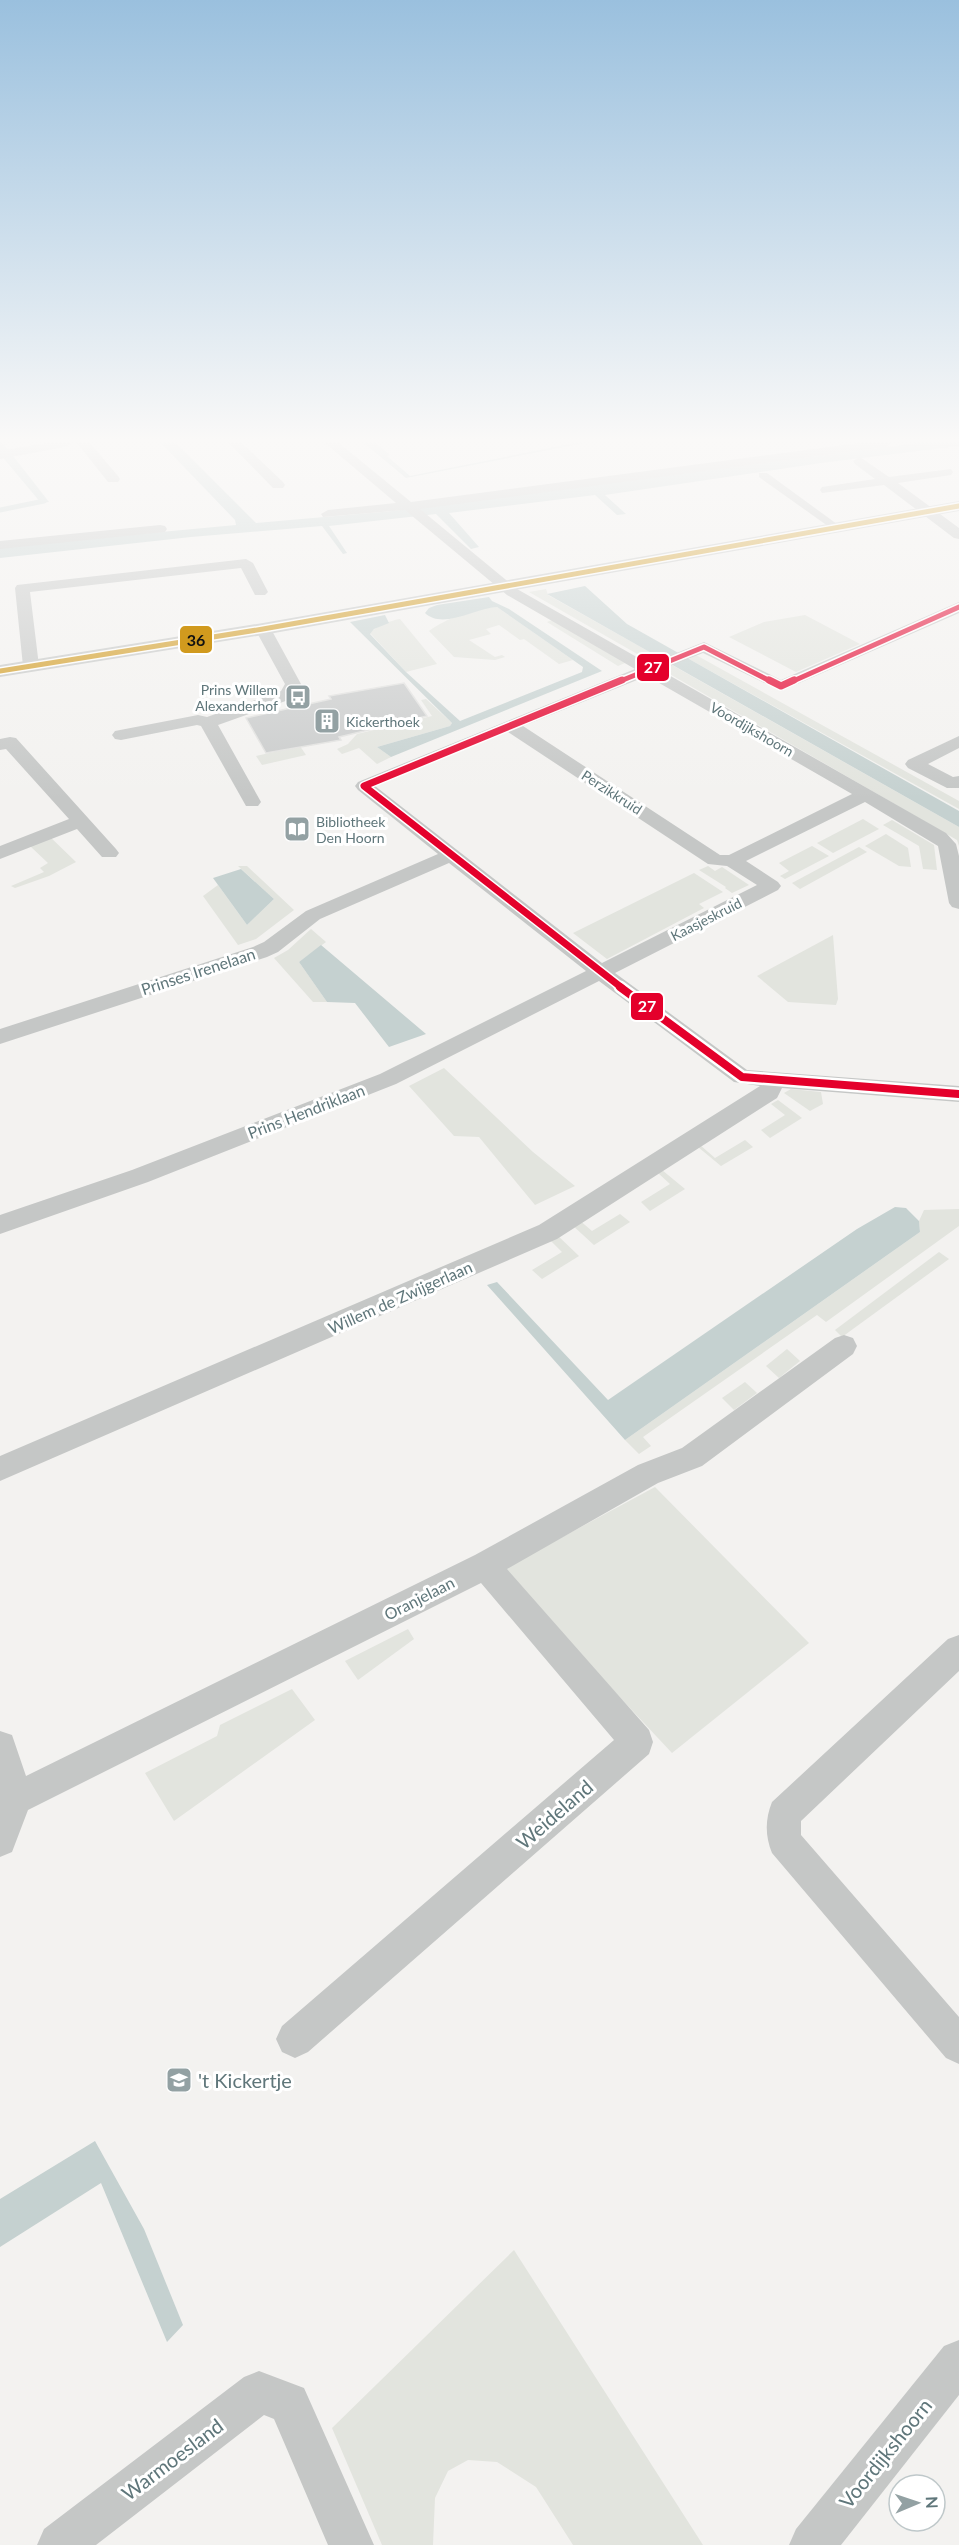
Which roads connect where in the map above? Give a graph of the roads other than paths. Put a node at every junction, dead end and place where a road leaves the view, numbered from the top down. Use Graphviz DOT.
graph roads {
  1 [pos="474,562"];
  2 [pos="640,562"];
  3 [pos="504,586"];
  4 [pos="260,592"];
  5 [pos="959,607"];
  6 [pos="263,628"];
  7 [pos="31,666"];
  8 [pos="652,667"];
  9 [pos="0,670"];
  10 [pos="208,723"];
  11 [pos="509,725"];
  12 [pos="121,735"];
  13 [pos="959,741"];
  14 [pos="0,746"];
  15 [pos="959,781"];
  16 [pos="867,794"];
  17 [pos="252,802"];
  18 [pos="80,821"];
  19 [pos="0,853"];
  20 [pos="109,853"];
  21 [pos="451,855"];
  22 [pos="724,861"];
  23 [pos="956,876"];
  24 [pos="959,903"];
  25 [pos="602,973"];
  26 [pos="0,1037"];
  27 [pos="773,1080"];
  28 [pos="959,1094"];
  29 [pos="0,1225"];
  30 [pos="844,1346"];
  31 [pos="0,1469"];
  32 [pos="486,1565"];
  33 [pos="959,1650"];
  34 [pos="0,1747"];
  35 [pos="16,1798"];
  36 [pos="0,1840"];
  37 [pos="295,2038"];
  38 [pos="959,2044"];
  39 [pos="959,2361"];
  40 [pos="60,2545"];
  41 [pos="351,2545"];
  42 [pos="812,2545"];
  1 -- 3 [label="street, Voordijkshoorn"];
  2 -- 3 [label="street"];
  3 -- 6 [label="street"];
  3 -- 8 [label="street, Voordijkshoorn"];
  4 -- 7 [label="street"];
  5 -- 8 [label="street"];
  6 -- 7 [label="street"];
  6 -- 10 [label="street"];
  7 -- 9 [label="street"];
  8 -- 11 [label="street"];
  8 -- 16 [label="street, Voordijkshoorn"];
  10 -- 12 [label="street"];
  10 -- 17 [label="street"];
  11 -- 21 [label="street"];
  11 -- 22 [label="street, Perzikkruid"];
  13 -- 15 [label="street"];
  14 -- 18 [label="street"];
  16 -- 22 [label="street"];
  16 -- 23 [label="street, Voordijkshoorn"];
  18 -- 19 [label="street"];
  18 -- 20 [label="street"];
  21 -- 25 [label="street"];
  21 -- 26 [label="street, Prinses Irenelaan"];
  22 -- 25 [label="street, Kaasjeskruid"];
  23 -- 24 [label="street, Voordijkshoorn"];
  25 -- 27 [label="street"];
  25 -- 29 [label="street, Prins Hendriklaan"];
  27 -- 28 [label="street"];
  27 -- 31 [label="street, Willem de Zwijgerlaan"];
  30 -- 32 [label="street, Oranjelaan"];
  32 -- 35 [label="street, Oranjelaan"];
  32 -- 37 [label="street, Weideland"];
  33 -- 38 [label="street"];
  34 -- 35 [label="street"];
  35 -- 36 [label="street"];
  39 -- 42 [label="street, Voordijkshoorn"];
  40 -- 41 [label="street, Warmoesland"];
}
